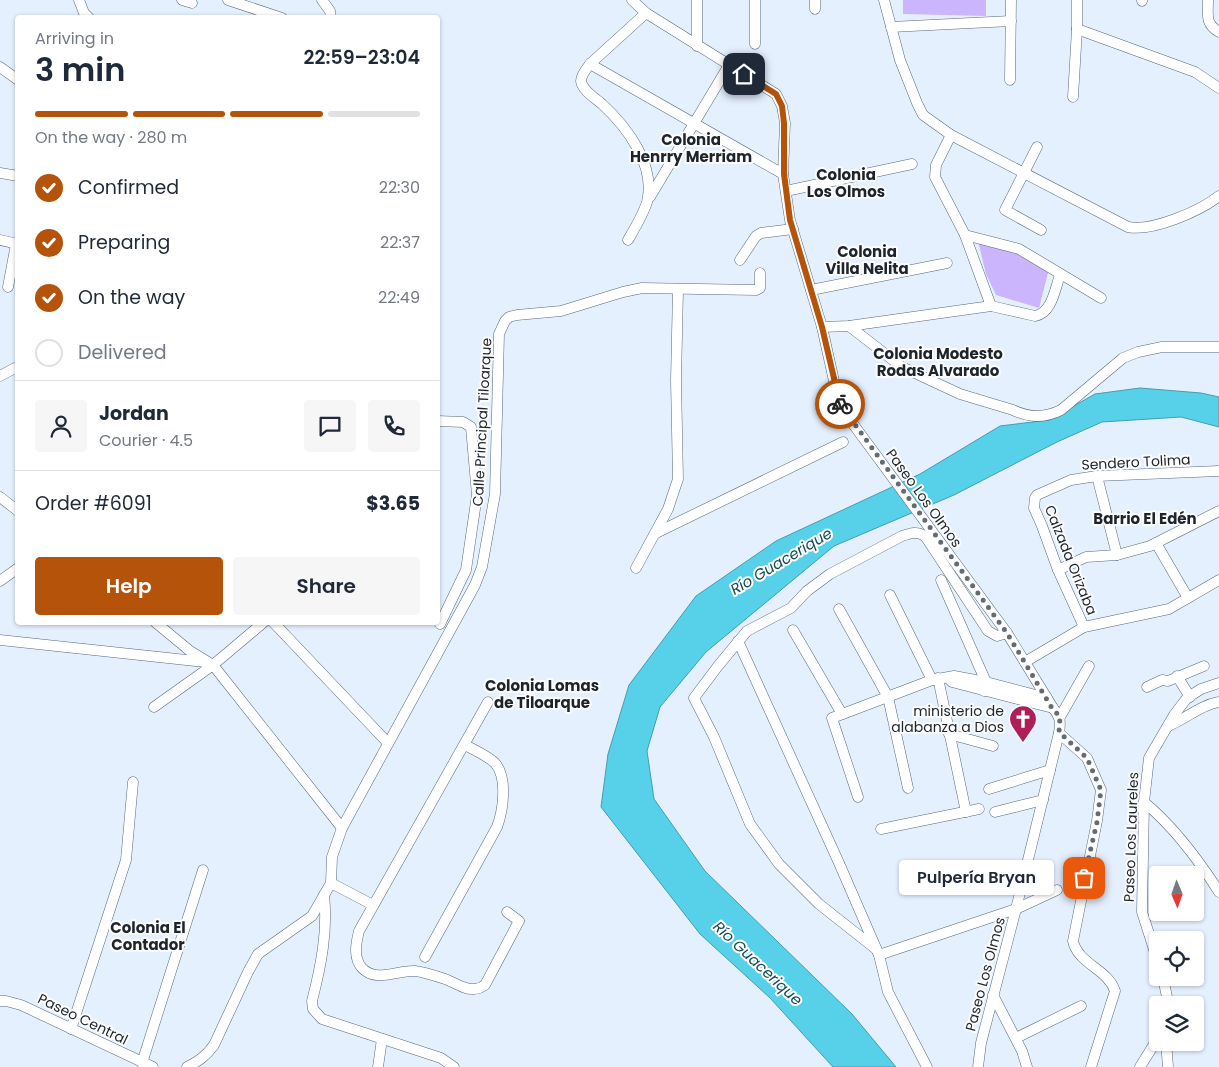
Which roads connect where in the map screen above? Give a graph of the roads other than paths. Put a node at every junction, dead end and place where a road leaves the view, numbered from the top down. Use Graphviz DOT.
graph roads {
  1 [pos="79,0"];
  2 [pos="228,0"];
  3 [pos="322,0"];
  4 [pos="697,0"];
  5 [pos="756,0"];
  6 [pos="884,0"];
  7 [pos="1011,0"];
  8 [pos="1077,0"];
  9 [pos="1208,0"];
  10 [pos="639,5"];
  11 [pos="86,15"];
  12 [pos="273,15"];
  13 [pos="331,15"];
  14 [pos="1011,21"];
  15 [pos="891,27"];
  16 [pos="1077,29"];
  17 [pos="1219,32"];
  18 [pos="755,44"];
  19 [pos="697,46"];
  20 [pos="590,64"];
  21 [pos="730,65"];
  22 [pos="0,67"];
  23 [pos="15,78"];
  24 [pos="1010,80"];
  25 [pos="1219,88"];
  26 [pos="1073,97"];
  27 [pos="695,123"];
  28 [pos="951,134"];
  29 [pos="1037,147"];
  30 [pos="912,164"];
  31 [pos="1024,172"];
  32 [pos="0,173"];
  33 [pos="784,174"];
  34 [pos="15,176"];
  35 [pos="786,191"];
  36 [pos="1219,196"];
  37 [pos="647,203"];
  38 [pos="793,229"];
  39 [pos="1041,230"];
  40 [pos="966,235"];
  41 [pos="0,240"];
  42 [pos="628,240"];
  43 [pos="15,244"];
  44 [pos="15,254"];
  45 [pos="740,260"];
  46 [pos="946,263"];
  47 [pos="760,273"];
  48 [pos="1060,275"];
  49 [pos="8,287"];
  50 [pos="678,290"];
  51 [pos="810,290"];
  52 [pos="1101,298"];
  53 [pos="991,306"];
  54 [pos="849,326"];
  55 [pos="822,327"];
  56 [pos="1219,347"];
  57 [pos="15,368"];
  58 [pos="0,376"];
  59 [pos="440,421"];
  60 [pos="843,442"];
  61 [pos="1219,471"];
  62 [pos="1098,476"];
  63 [pos="0,497"];
  64 [pos="1033,504"];
  65 [pos="15,509"];
  66 [pos="1219,511"];
  67 [pos="656,533"];
  68 [pos="1156,543"];
  69 [pos="1117,555"];
  70 [pos="636,568"];
  71 [pos="15,570"];
  72 [pos="1058,570"];
  73 [pos="941,580"];
  74 [pos="1219,580"];
  75 [pos="0,581"];
  76 [pos="890,595"];
  77 [pos="1188,598"];
  78 [pos="839,609"];
  79 [pos="440,618"];
  80 [pos="440,624"];
  81 [pos="159,625"];
  82 [pos="260,625"];
  83 [pos="276,625"];
  84 [pos="1084,627"];
  85 [pos="453,628"];
  86 [pos="793,630"];
  87 [pos="1007,633"];
  88 [pos="0,640"];
  89 [pos="738,641"];
  90 [pos="1025,662"];
  91 [pos="211,664"];
  92 [pos="1089,666"];
  93 [pos="1204,666"];
  94 [pos="1177,676"];
  95 [pos="939,679"];
  96 [pos="1219,683"];
  97 [pos="985,686"];
  98 [pos="1147,687"];
  99 [pos="1190,696"];
  100 [pos="888,697"];
  101 [pos="1047,698"];
  102 [pos="1035,699"];
  103 [pos="488,702"];
  104 [pos="1219,702"];
  105 [pos="154,707"];
  106 [pos="1052,708"];
  107 [pos="842,714"];
  108 [pos="1060,717"];
  109 [pos="1168,726"];
  110 [pos="1059,732"];
  111 [pos="948,734"];
  112 [pos="388,744"];
  113 [pos="465,744"];
  114 [pos="993,746"];
  115 [pos="1050,770"];
  116 [pos="133,782"];
  117 [pos="908,788"];
  118 [pos="989,789"];
  119 [pos="858,797"];
  120 [pos="1043,800"];
  121 [pos="1144,802"];
  122 [pos="979,809"];
  123 [pos="966,812"];
  124 [pos="995,812"];
  125 [pos="342,828"];
  126 [pos="881,829"];
  127 [pos="203,870"];
  128 [pos="331,883"];
  129 [pos="1057,890"];
  130 [pos="1219,892"];
  131 [pos="324,895"];
  132 [pos="373,904"];
  133 [pos="1016,909"];
  134 [pos="506,912"];
  135 [pos="1149,934"];
  136 [pos="878,952"];
  137 [pos="425,957"];
  138 [pos="993,995"];
  139 [pos="0,1001"];
  140 [pos="1082,1006"];
  141 [pos="71,1029"];
  142 [pos="1016,1038"];
  143 [pos="382,1039"];
  144 [pos="1150,1051"];
  145 [pos="1167,1051"];
  146 [pos="142,1063"];
  147 [pos="200,1064"];
  148 [pos="153,1067"];
  149 [pos="187,1067"];
  150 [pos="378,1067"];
  151 [pos="454,1067"];
  152 [pos="927,1067"];
  153 [pos="978,1067"];
  154 [pos="1028,1067"];
  155 [pos="1091,1067"];
  156 [pos="1140,1067"];
  157 [pos="1168,1067"];
  1 -- 11 [label="street"];
  2 -- 12 [label="street"];
  3 -- 13 [label="street"];
  4 -- 19 [label="street"];
  5 -- 18 [label="street"];
  6 -- 15 [label="street"];
  7 -- 14 [label="street"];
  8 -- 16 [label="street"];
  9 -- 17 [label="street"];
  10 -- 19 [label="street, Paseo Los Olmos"];
  10 -- 20 [label="street"];
  14 -- 15 [label="street"];
  14 -- 24 [label="street"];
  15 -- 28 [label="street"];
  16 -- 25 [label="street"];
  16 -- 26 [label="street"];
  19 -- 21 [label="street, Paseo Los Olmos"];
  20 -- 27 [label="street"];
  20 -- 37 [label="street"];
  21 -- 27 [label="street"];
  21 -- 33 [label="street, Paseo Los Olmos"];
  22 -- 23 [label="street"];
  27 -- 33 [label="street"];
  27 -- 37 [label="street"];
  28 -- 31 [label="street"];
  28 -- 40 [label="street"];
  29 -- 31 [label="street"];
  30 -- 35 [label="street"];
  31 -- 36 [label="street"];
  31 -- 39 [label="street"];
  32 -- 34 [label="street"];
  33 -- 35 [label="street, Paseo Los Olmos"];
  35 -- 38 [label="street, Paseo Los Olmos"];
  37 -- 42 [label="street"];
  38 -- 45 [label="street"];
  38 -- 51 [label="street, Paseo Los Olmos"];
  40 -- 48 [label="street"];
  40 -- 53 [label="street"];
  41 -- 43 [label="street"];
  44 -- 49 [label="street"];
  46 -- 51 [label="street"];
  47 -- 50 [label="street, Calle Principal Tiloarque"];
  48 -- 52 [label="street"];
  48 -- 53 [label="street"];
  50 -- 67 [label="street"];
  50 -- 85 [label="street, Calle Principal Tiloarque"];
  51 -- 55 [label="street, Paseo Los Olmos"];
  53 -- 54 [label="street"];
  54 -- 55 [label="street"];
  54 -- 56 [label="street"];
  55 -- 87 [label="street, Paseo Los Olmos"];
  57 -- 58 [label="street"];
  59 -- 79 [label="street"];
  60 -- 67 [label="street"];
  61 -- 62 [label="street, Sendero Tolima"];
  62 -- 64 [label="street, Sendero Tolima"];
  62 -- 69 [label="street"];
  63 -- 65 [label="street"];
  64 -- 72 [label="street, Calzada Orizaba"];
  66 -- 68 [label="street"];
  67 -- 70 [label="street"];
  68 -- 69 [label="street"];
  68 -- 77 [label="street"];
  69 -- 72 [label="street"];
  71 -- 75 [label="street"];
  72 -- 84 [label="street, Calzada Orizaba"];
  73 -- 97 [label="street"];
  74 -- 77 [label="street"];
  76 -- 95 [label="street"];
  77 -- 84 [label="street"];
  78 -- 100 [label="street"];
  80 -- 85 [label="street"];
  81 -- 91 [label="street"];
  82 -- 91 [label="street"];
  83 -- 112 [label="street"];
  84 -- 90 [label="street"];
  85 -- 112 [label="street, Calle Principal Tiloarque"];
  86 -- 107 [label="street"];
  87 -- 89 [label="street"];
  87 -- 90 [label="street, Paseo Los Olmos"];
  88 -- 91 [label="street"];
  89 -- 136 [label="street"];
  89 -- 136 [label="street"];
  90 -- 101 [label="street, Paseo Los Olmos"];
  91 -- 105 [label="street"];
  91 -- 125 [label="street"];
  92 -- 108 [label="street"];
  93 -- 94 [label="street"];
  94 -- 98 [label="street"];
  94 -- 99 [label="street"];
  95 -- 97 [label="street"];
  95 -- 100 [label="street"];
  95 -- 111 [label="street"];
  96 -- 99 [label="street, Paseo Los Laureles"];
  97 -- 102 [label="street"];
  99 -- 109 [label="street, Paseo Los Laureles"];
  100 -- 107 [label="street"];
  100 -- 117 [label="street"];
  101 -- 102 [label="street"];
  101 -- 106 [label="street, Paseo Los Olmos"];
  102 -- 106 [label="street"];
  103 -- 113 [label="street"];
  104 -- 109 [label="street"];
  106 -- 108 [label="street, Paseo Los Olmos"];
  107 -- 119 [label="street"];
  108 -- 110 [label="street, Paseo Los Olmos"];
  109 -- 121 [label="street, Paseo Los Laureles"];
  110 -- 115 [label="street, Paseo Los Olmos"];
  110 -- 155 [label="street"];
  111 -- 114 [label="street"];
  111 -- 123 [label="street"];
  112 -- 125 [label="street, Calle Principal Tiloarque"];
  113 -- 132 [label="street"];
  113 -- 137 [label="street"];
  115 -- 118 [label="street"];
  115 -- 120 [label="street, Paseo Los Olmos"];
  116 -- 141 [label="street"];
  120 -- 124 [label="street"];
  120 -- 133 [label="street, Paseo Los Olmos"];
  121 -- 130 [label="street"];
  121 -- 135 [label="street, Paseo Los Laureles"];
  122 -- 123 [label="street"];
  123 -- 126 [label="street"];
  125 -- 128 [label="street, Calle Principal Tiloarque"];
  127 -- 146 [label="street"];
  128 -- 131 [label="street"];
  128 -- 132 [label="street"];
  129 -- 133 [label="street"];
  131 -- 143 [label="street"];
  131 -- 147 [label="street"];
  132 -- 134 [label="street"];
  133 -- 136 [label="street"];
  133 -- 138 [label="street, Paseo Los Olmos"];
  136 -- 152 [label="street"];
  138 -- 142 [label="street"];
  138 -- 153 [label="street, Paseo Los Olmos"];
  139 -- 141 [label="street, Paseo Central"];
  140 -- 142 [label="street"];
  141 -- 146 [label="street, Paseo Central"];
  142 -- 154 [label="street"];
  143 -- 150 [label="street"];
  143 -- 151 [label="street"];
  144 -- 156 [label="street"];
  145 -- 157 [label="street"];
  146 -- 148 [label="street, Paseo Central"];
  147 -- 149 [label="street"];
}
